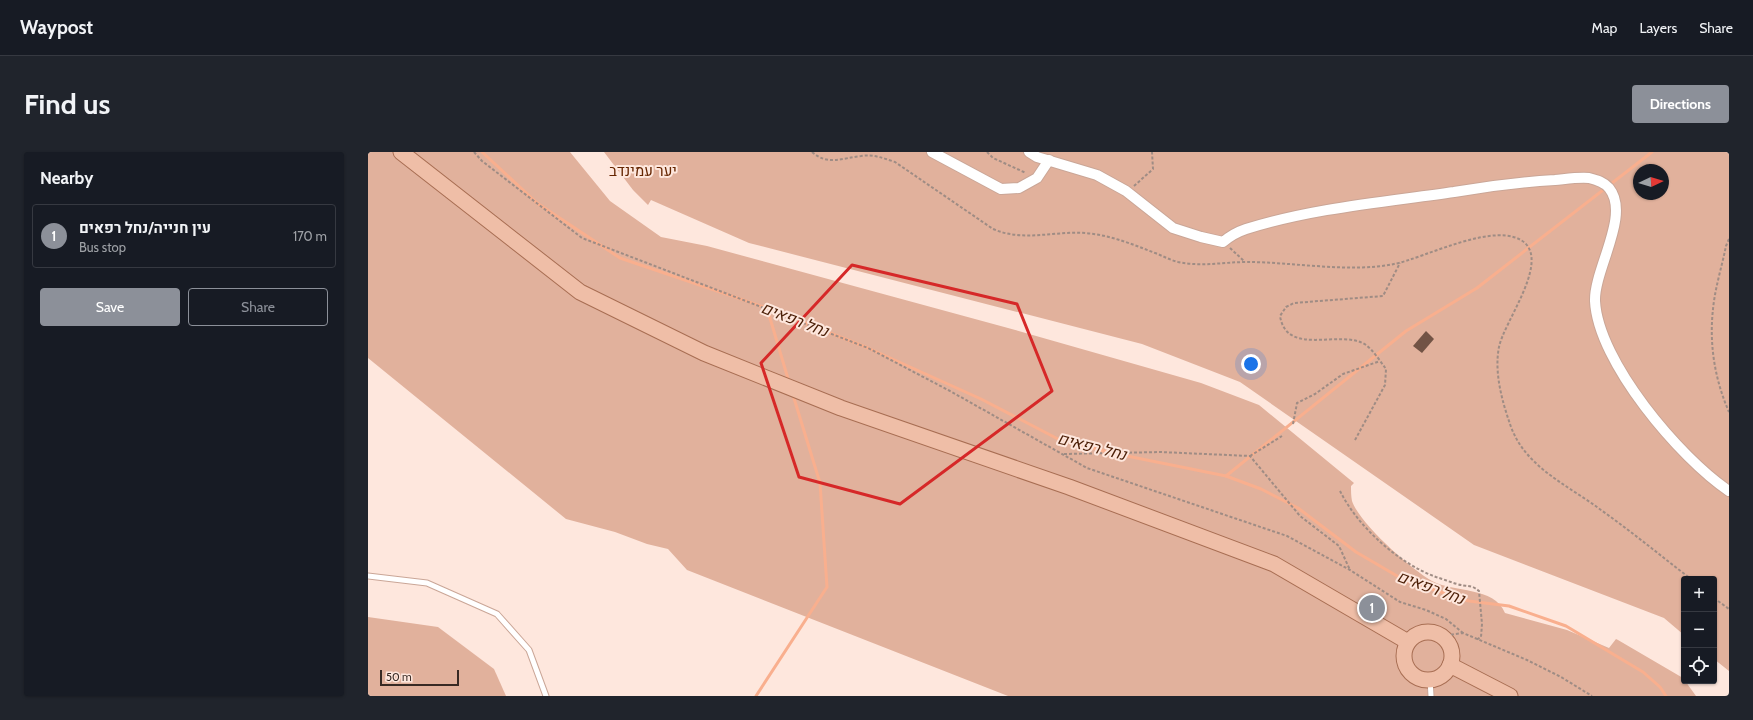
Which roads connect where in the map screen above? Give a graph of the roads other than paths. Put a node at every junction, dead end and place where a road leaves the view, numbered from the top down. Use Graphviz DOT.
graph roads {
  1 [pos="401,152"];
  2 [pos="932,152"];
  3 [pos="1029,152"];
  4 [pos="1049,160"];
  5 [pos="1729,491"];
  6 [pos="368,576"];
  7 [pos="1408,642"];
  8 [pos="1450,665"];
  9 [pos="1430,679"];
  10 [pos="546,696"];
  11 [pos="1431,696"];
  12 [pos="1510,696"];
  1 -- 7 [label="main road"];
  2 -- 4 [label="street"];
  3 -- 4 [label="street"];
  4 -- 5 [label="street"];
  6 -- 10 [label="lane"];
  7 -- 8 [label="main road"];
  7 -- 9 [label="main road"];
  8 -- 9 [label="main road"];
  8 -- 12 [label="main road"];
  9 -- 11 [label="lane"];
}
